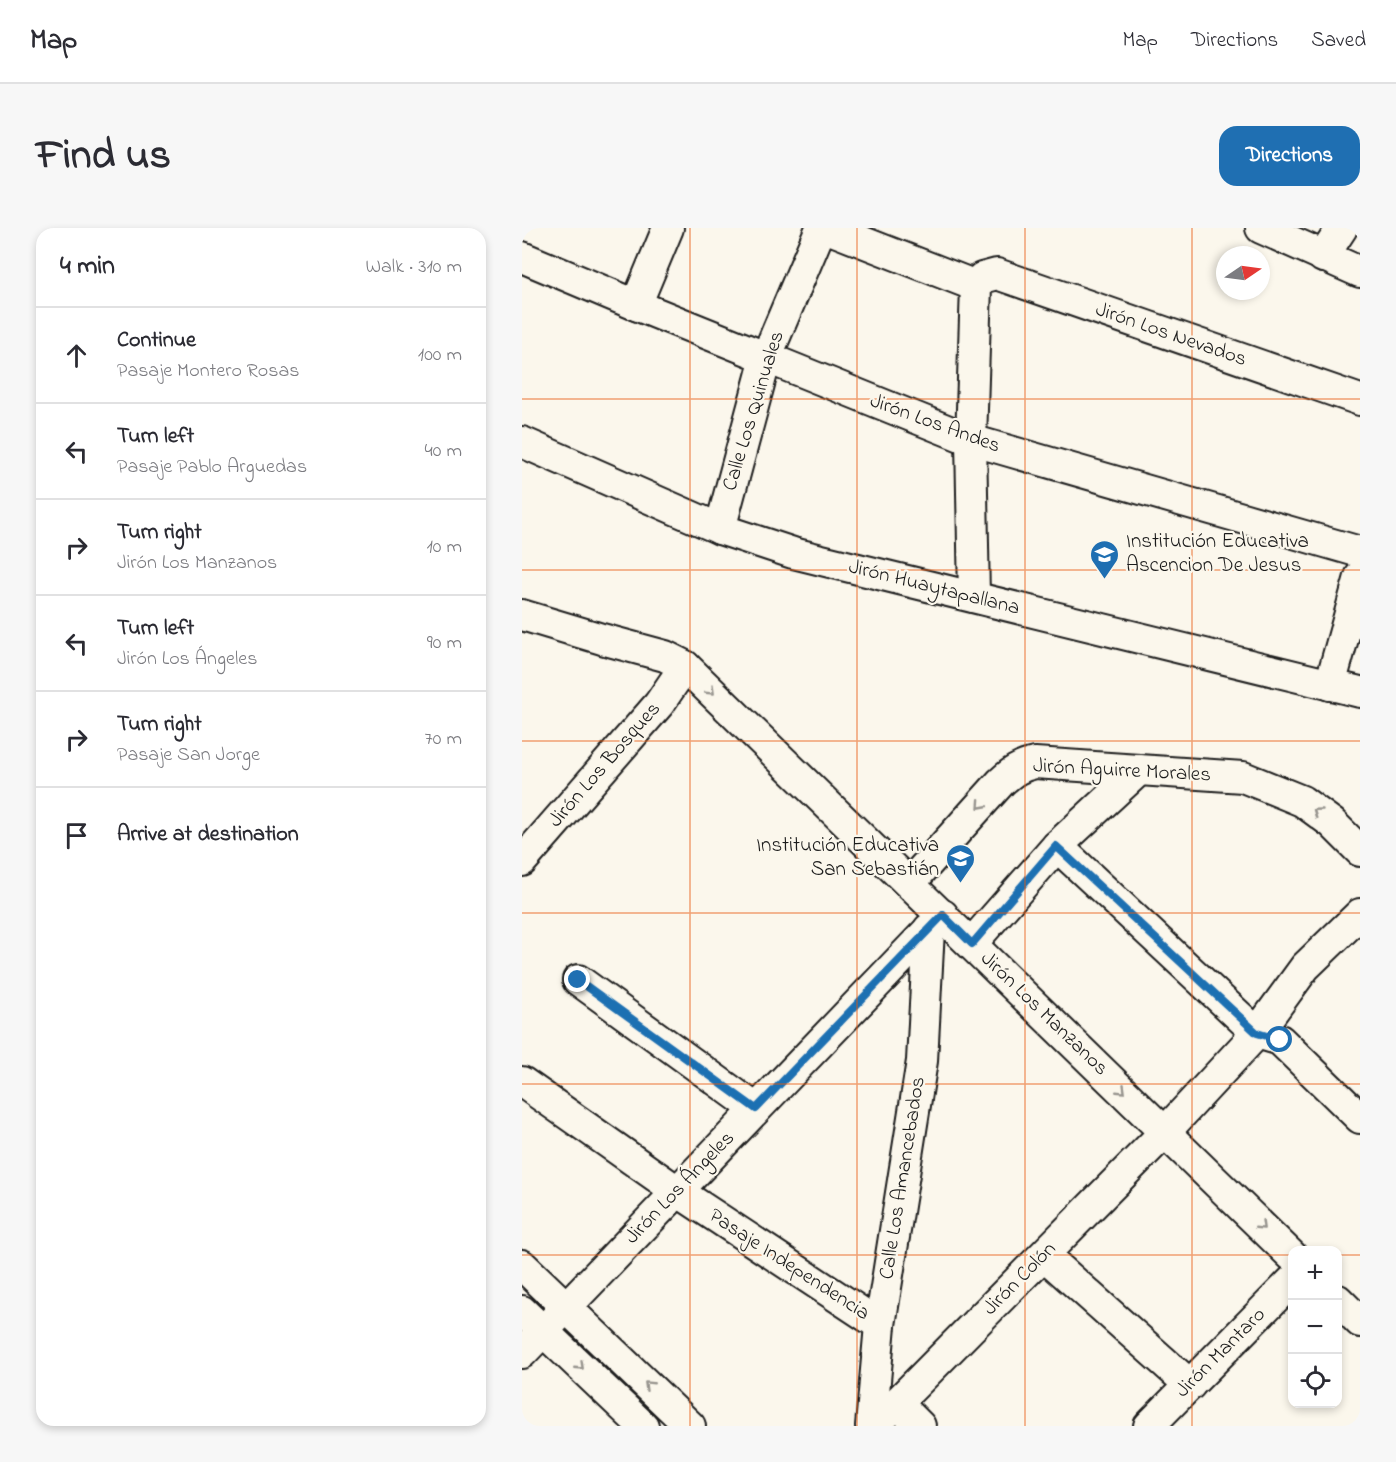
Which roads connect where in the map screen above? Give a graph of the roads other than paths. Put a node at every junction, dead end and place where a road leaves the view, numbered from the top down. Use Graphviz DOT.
graph roads {
  1 [pos="668,228"];
  2 [pos="821,228"];
  3 [pos="827,228"];
  4 [pos="1261,228"];
  5 [pos="1342,228"];
  6 [pos="1308,244"];
  7 [pos="522,257"];
  8 [pos="1360,272"];
  9 [pos="979,282"];
  10 [pos="636,305"];
  11 [pos="766,358"];
  12 [pos="1360,400"];
  13 [pos="971,440"];
  14 [pos="522,442"];
  15 [pos="720,529"];
  16 [pos="1360,552"];
  17 [pos="1360,577"];
  18 [pos="974,597"];
  19 [pos="523,616"];
  20 [pos="675,661"];
  21 [pos="1330,685"];
  22 [pos="1360,692"];
  23 [pos="1139,770"];
  24 [pos="1056,846"];
  25 [pos="1360,851"];
  26 [pos="522,861"];
  27 [pos="910,883"];
  28 [pos="1360,914"];
  29 [pos="936,922"];
  30 [pos="972,944"];
  31 [pos="578,980"];
  32 [pos="1257,1033"];
  33 [pos="522,1082"];
  34 [pos="756,1109"];
  35 [pos="1360,1118"];
  36 [pos="1166,1132"];
  37 [pos="677,1191"];
  38 [pos="1288,1251"];
  39 [pos="1044,1255"];
  40 [pos="522,1264"];
  41 [pos="1288,1286"];
  42 [pos="1342,1304"];
  43 [pos="566,1307"];
  44 [pos="532,1321"];
  45 [pos="1360,1322"];
  46 [pos="880,1325"];
  47 [pos="522,1353"];
  48 [pos="1190,1385"];
  49 [pos="897,1403"];
  50 [pos="643,1426"];
  51 [pos="690,1426"];
  52 [pos="872,1426"];
  53 [pos="920,1426"];
  54 [pos="1149,1426"];
  1 -- 10 [label="street"];
  2 -- 11 [label="street, Calle Los Quinuales"];
  3 -- 9 [label="street"];
  4 -- 6 [label="street"];
  5 -- 6 [label="street"];
  6 -- 8 [label="street"];
  7 -- 10 [label="street, Jirón Los Andes"];
  9 -- 12 [label="street, Jirón Los Nevados"];
  9 -- 13 [label="street"];
  10 -- 11 [label="street, Jirón Los Andes"];
  11 -- 13 [label="street, Jirón Los Andes"];
  11 -- 15 [label="street, Calle Los Quinuales"];
  13 -- 16 [label="street, Jirón Los Andes"];
  13 -- 18 [label="street"];
  14 -- 15 [label="street, Jirón Huaytapallana"];
  15 -- 18 [label="street, Jirón Huaytapallana"];
  17 -- 21 [label="street"];
  18 -- 21 [label="street, Jirón Huaytapallana"];
  19 -- 20 [label="street, Jirón Los Manzanos"];
  20 -- 26 [label="street, Jirón Los Bosques"];
  20 -- 27 [label="street, Jirón Los Manzanos, one-way"];
  21 -- 22 [label="street, Jirón Huaytapallana"];
  23 -- 24 [label="street"];
  25 -- 23 [label="street, Jirón Aguirre Morales, one-way"];
  23 -- 27 [label="street, Jirón Aguirre Morales, one-way"];
  24 -- 30 [label="street"];
  24 -- 32 [label="street"];
  27 -- 29 [label="street, Jirón Los Manzanos"];
  28 -- 32 [label="street, Jirón Colón"];
  29 -- 30 [label="street, Jirón Los Manzanos"];
  29 -- 34 [label="street, Jirón Los Ángeles"];
  29 -- 46 [label="street, Calle Los Amancebados"];
  30 -- 36 [label="street, Jirón Los Manzanos, one-way"];
  31 -- 34 [label="street"];
  32 -- 35 [label="street"];
  32 -- 36 [label="street, Jirón Colón"];
  33 -- 37 [label="street, Pasaje Independencia"];
  34 -- 37 [label="street, Jirón Los Ángeles"];
  36 -- 38 [label="street, Jirón Los Manzanos, one-way"];
  36 -- 39 [label="street, Jirón Colón"];
  37 -- 43 [label="street, Jirón Los Ángeles"];
  37 -- 46 [label="street, Pasaje Independencia"];
  39 -- 48 [label="street"];
  39 -- 49 [label="street, Jirón Colón"];
  40 -- 43 [label="street"];
  41 -- 48 [label="street, Jirón Mantaro"];
  42 -- 45 [label="street"];
  43 -- 44 [label="street, Jirón Los Ángeles"];
  51 -- 43 [label="street, one-way"];
  44 -- 47 [label="street, Jirón Los Ángeles"];
  44 -- 50 [label="street, one-way"];
  46 -- 52 [label="street, Calle Los Amancebados"];
  48 -- 54 [label="street, Jirón Mantaro"];
  49 -- 52 [label="street, Jirón Colón"];
  49 -- 53 [label="street"];
}
